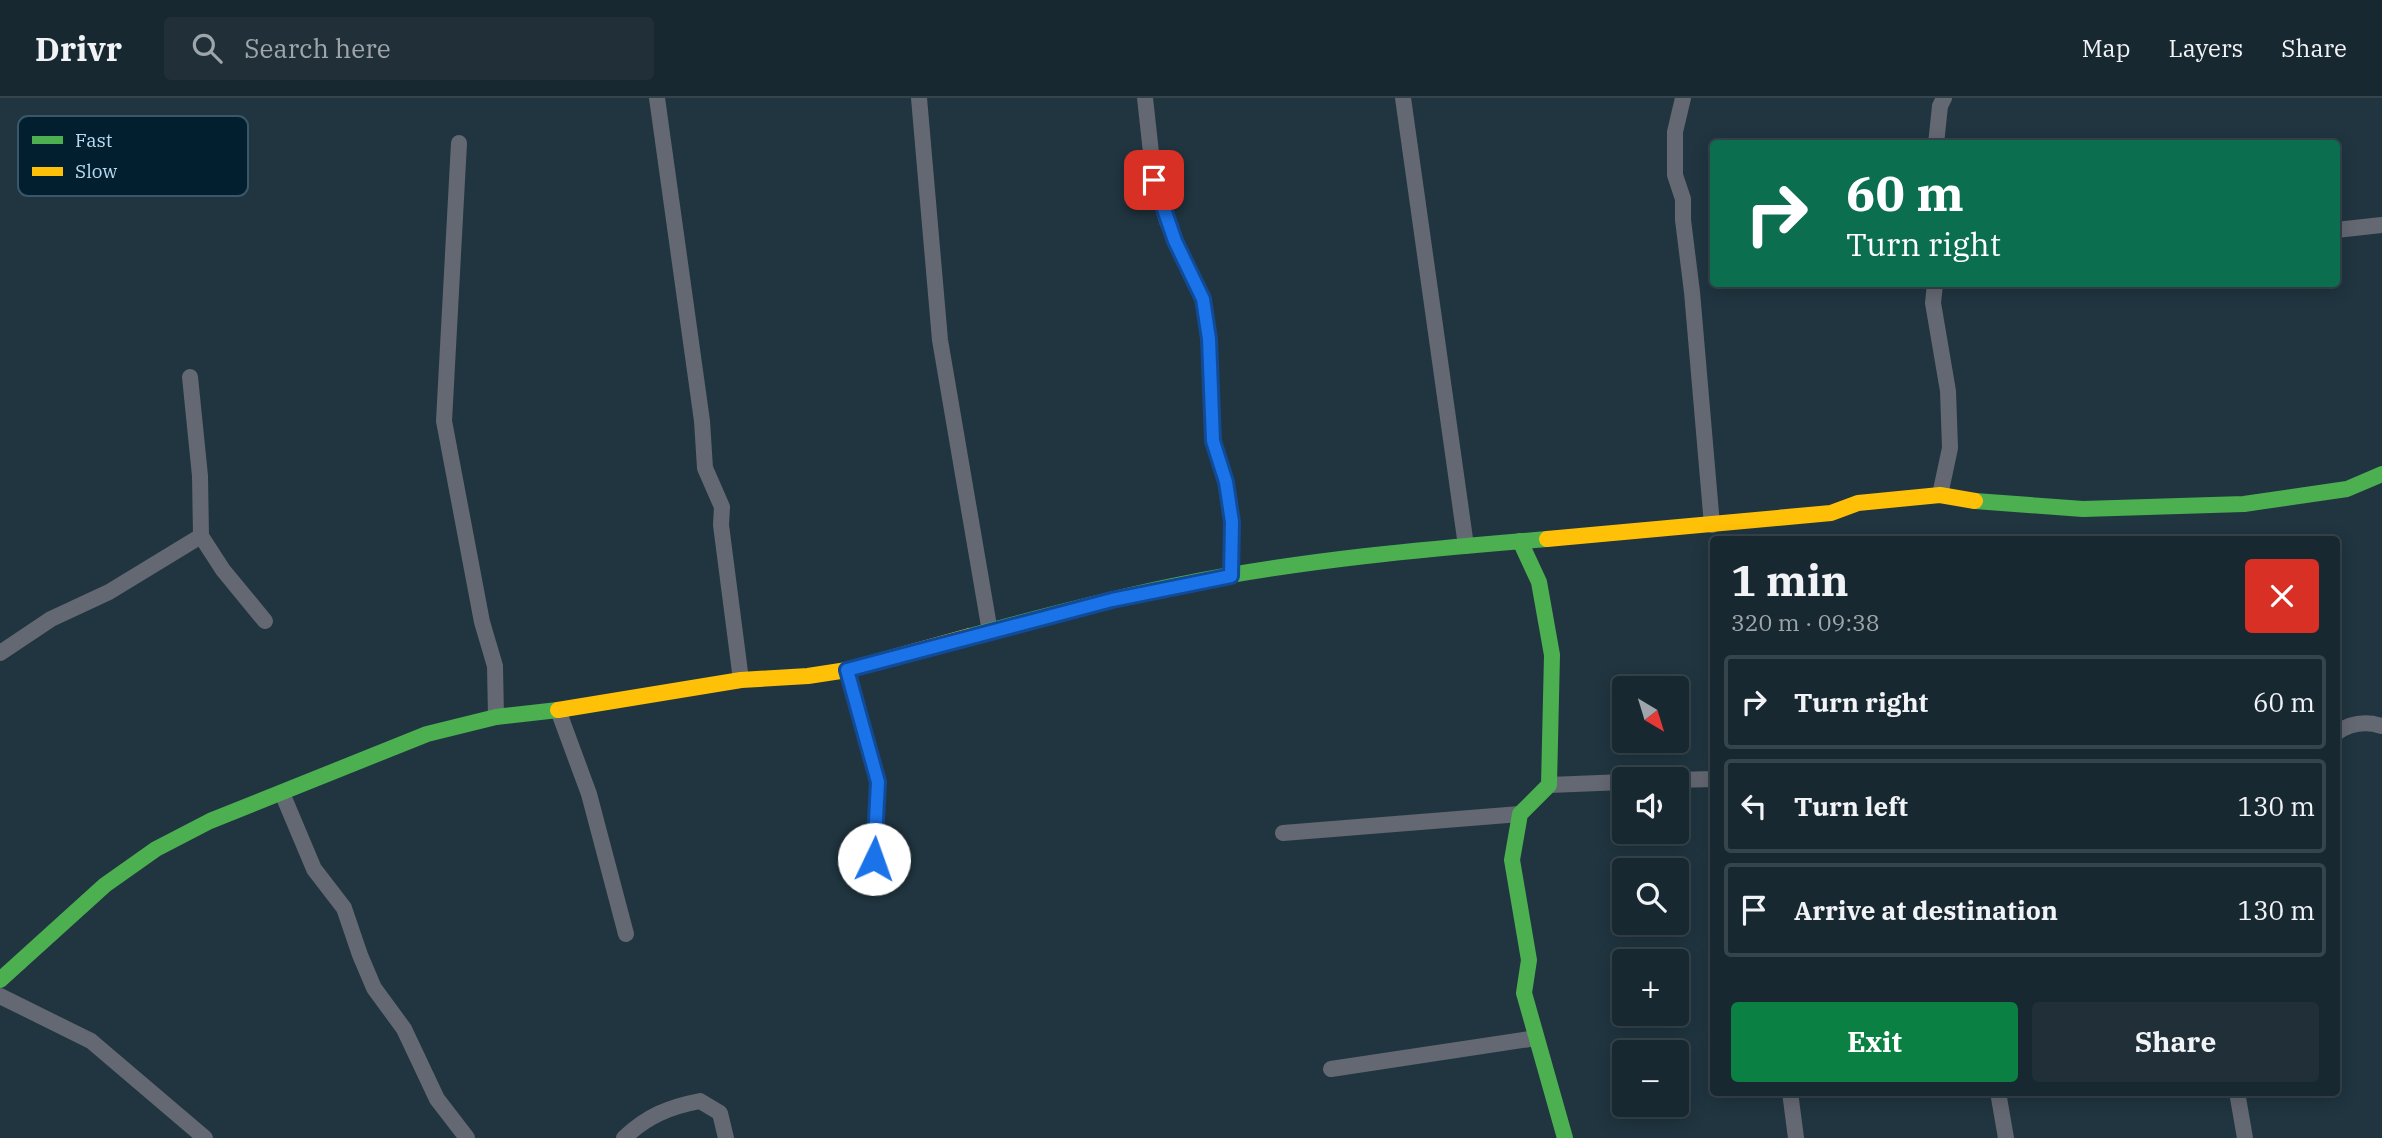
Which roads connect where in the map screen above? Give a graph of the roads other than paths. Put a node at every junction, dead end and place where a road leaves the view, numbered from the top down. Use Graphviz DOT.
graph roads {
  1 [pos="657,98"];
  2 [pos="919,98"];
  3 [pos="1145,98"];
  4 [pos="1403,98"];
  5 [pos="1683,98"];
  6 [pos="1944,98"];
  7 [pos="1936,140"];
  8 [pos="459,143"];
  9 [pos="2382,225"];
  10 [pos="2340,230"];
  11 [pos="1935,287"];
  12 [pos="190,377"];
  13 [pos="2382,474"];
  14 [pos="1940,495"];
  15 [pos="1712,525"];
  16 [pos="201,536"];
  17 [pos="1520,541"];
  18 [pos="1466,546"];
  19 [pos="1231,576"];
  20 [pos="265,621"];
  21 [pos="990,632"];
  22 [pos="0,653"];
  23 [pos="847,670"];
  24 [pos="741,680"];
  25 [pos="558,710"];
  26 [pos="496,717"];
  27 [pos="2382,726"];
  28 [pos="2340,730"];
  29 [pos="1710,779"];
  30 [pos="1689,780"];
  31 [pos="1612,782"];
  32 [pos="1549,785"];
  33 [pos="282,793"];
  34 [pos="1520,814"];
  35 [pos="1283,833"];
  36 [pos="874,859"];
  37 [pos="626,934"];
  38 [pos="0,979"];
  39 [pos="0,996"];
  40 [pos="1536,1038"];
  41 [pos="1331,1069"];
  42 [pos="1791,1096"];
  43 [pos="1999,1096"];
  44 [pos="2238,1096"];
  45 [pos="205,1138"];
  46 [pos="467,1138"];
  47 [pos="624,1138"];
  48 [pos="726,1138"];
  49 [pos="1565,1138"];
  50 [pos="1796,1138"];
  51 [pos="2006,1138"];
  52 [pos="2245,1138"];
  1 -- 24 [label="street"];
  2 -- 21 [label="street"];
  3 -- 19 [label="street"];
  4 -- 18 [label="street"];
  5 -- 15 [label="street"];
  6 -- 7 [label="street"];
  8 -- 26 [label="street"];
  9 -- 10 [label="street"];
  11 -- 14 [label="street"];
  12 -- 16 [label="street"];
  13 -- 14 [label="street"];
  14 -- 15 [label="street"];
  15 -- 17 [label="street"];
  16 -- 20 [label="street"];
  16 -- 22 [label="street"];
  17 -- 18 [label="street"];
  17 -- 32 [label="street"];
  18 -- 19 [label="street"];
  19 -- 21 [label="street"];
  21 -- 23 [label="street"];
  23 -- 24 [label="street"];
  23 -- 36 [label="street"];
  24 -- 25 [label="street"];
  25 -- 26 [label="street"];
  25 -- 37 [label="street"];
  26 -- 33 [label="street"];
  27 -- 28 [label="street"];
  29 -- 30 [label="street"];
  31 -- 32 [label="street"];
  32 -- 34 [label="street"];
  33 -- 38 [label="street"];
  33 -- 46 [label="street"];
  34 -- 35 [label="street"];
  34 -- 40 [label="street"];
  39 -- 45 [label="street"];
  40 -- 41 [label="street"];
  40 -- 49 [label="street"];
  42 -- 50 [label="street"];
  43 -- 51 [label="street"];
  44 -- 52 [label="street"];
  47 -- 48 [label="street"];
}
